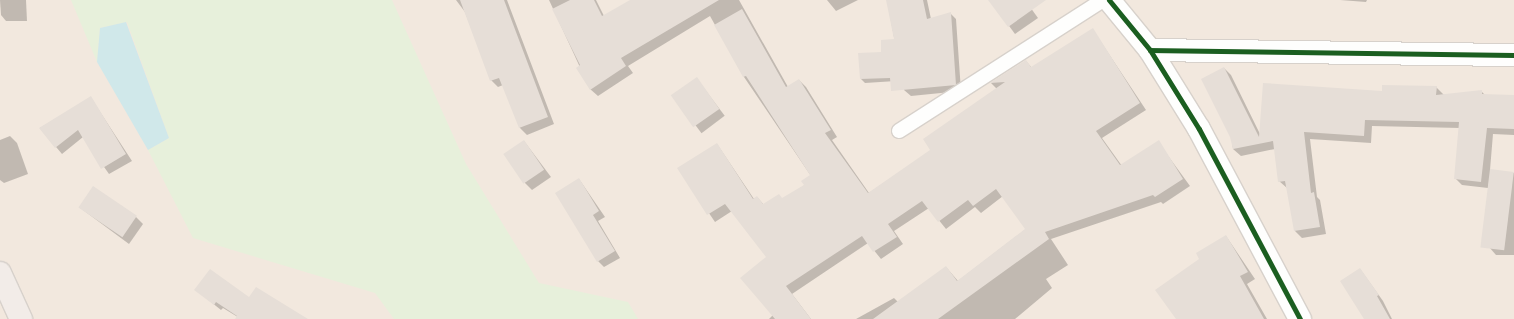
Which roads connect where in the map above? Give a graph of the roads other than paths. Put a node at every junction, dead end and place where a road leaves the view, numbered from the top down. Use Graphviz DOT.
graph roads {
  1 [pos="1103,0"];
  2 [pos="1109,0"];
  3 [pos="1150,50"];
  4 [pos="1514,55"];
  5 [pos="899,131"];
  6 [pos="0,273"];
  7 [pos="21,319"];
  8 [pos="1300,319"];
  1 -- 5 [label="lane"];
  2 -- 3 [label="street"];
  3 -- 4 [label="street"];
  3 -- 8 [label="street"];
  6 -- 7 [label="highway"];
}
